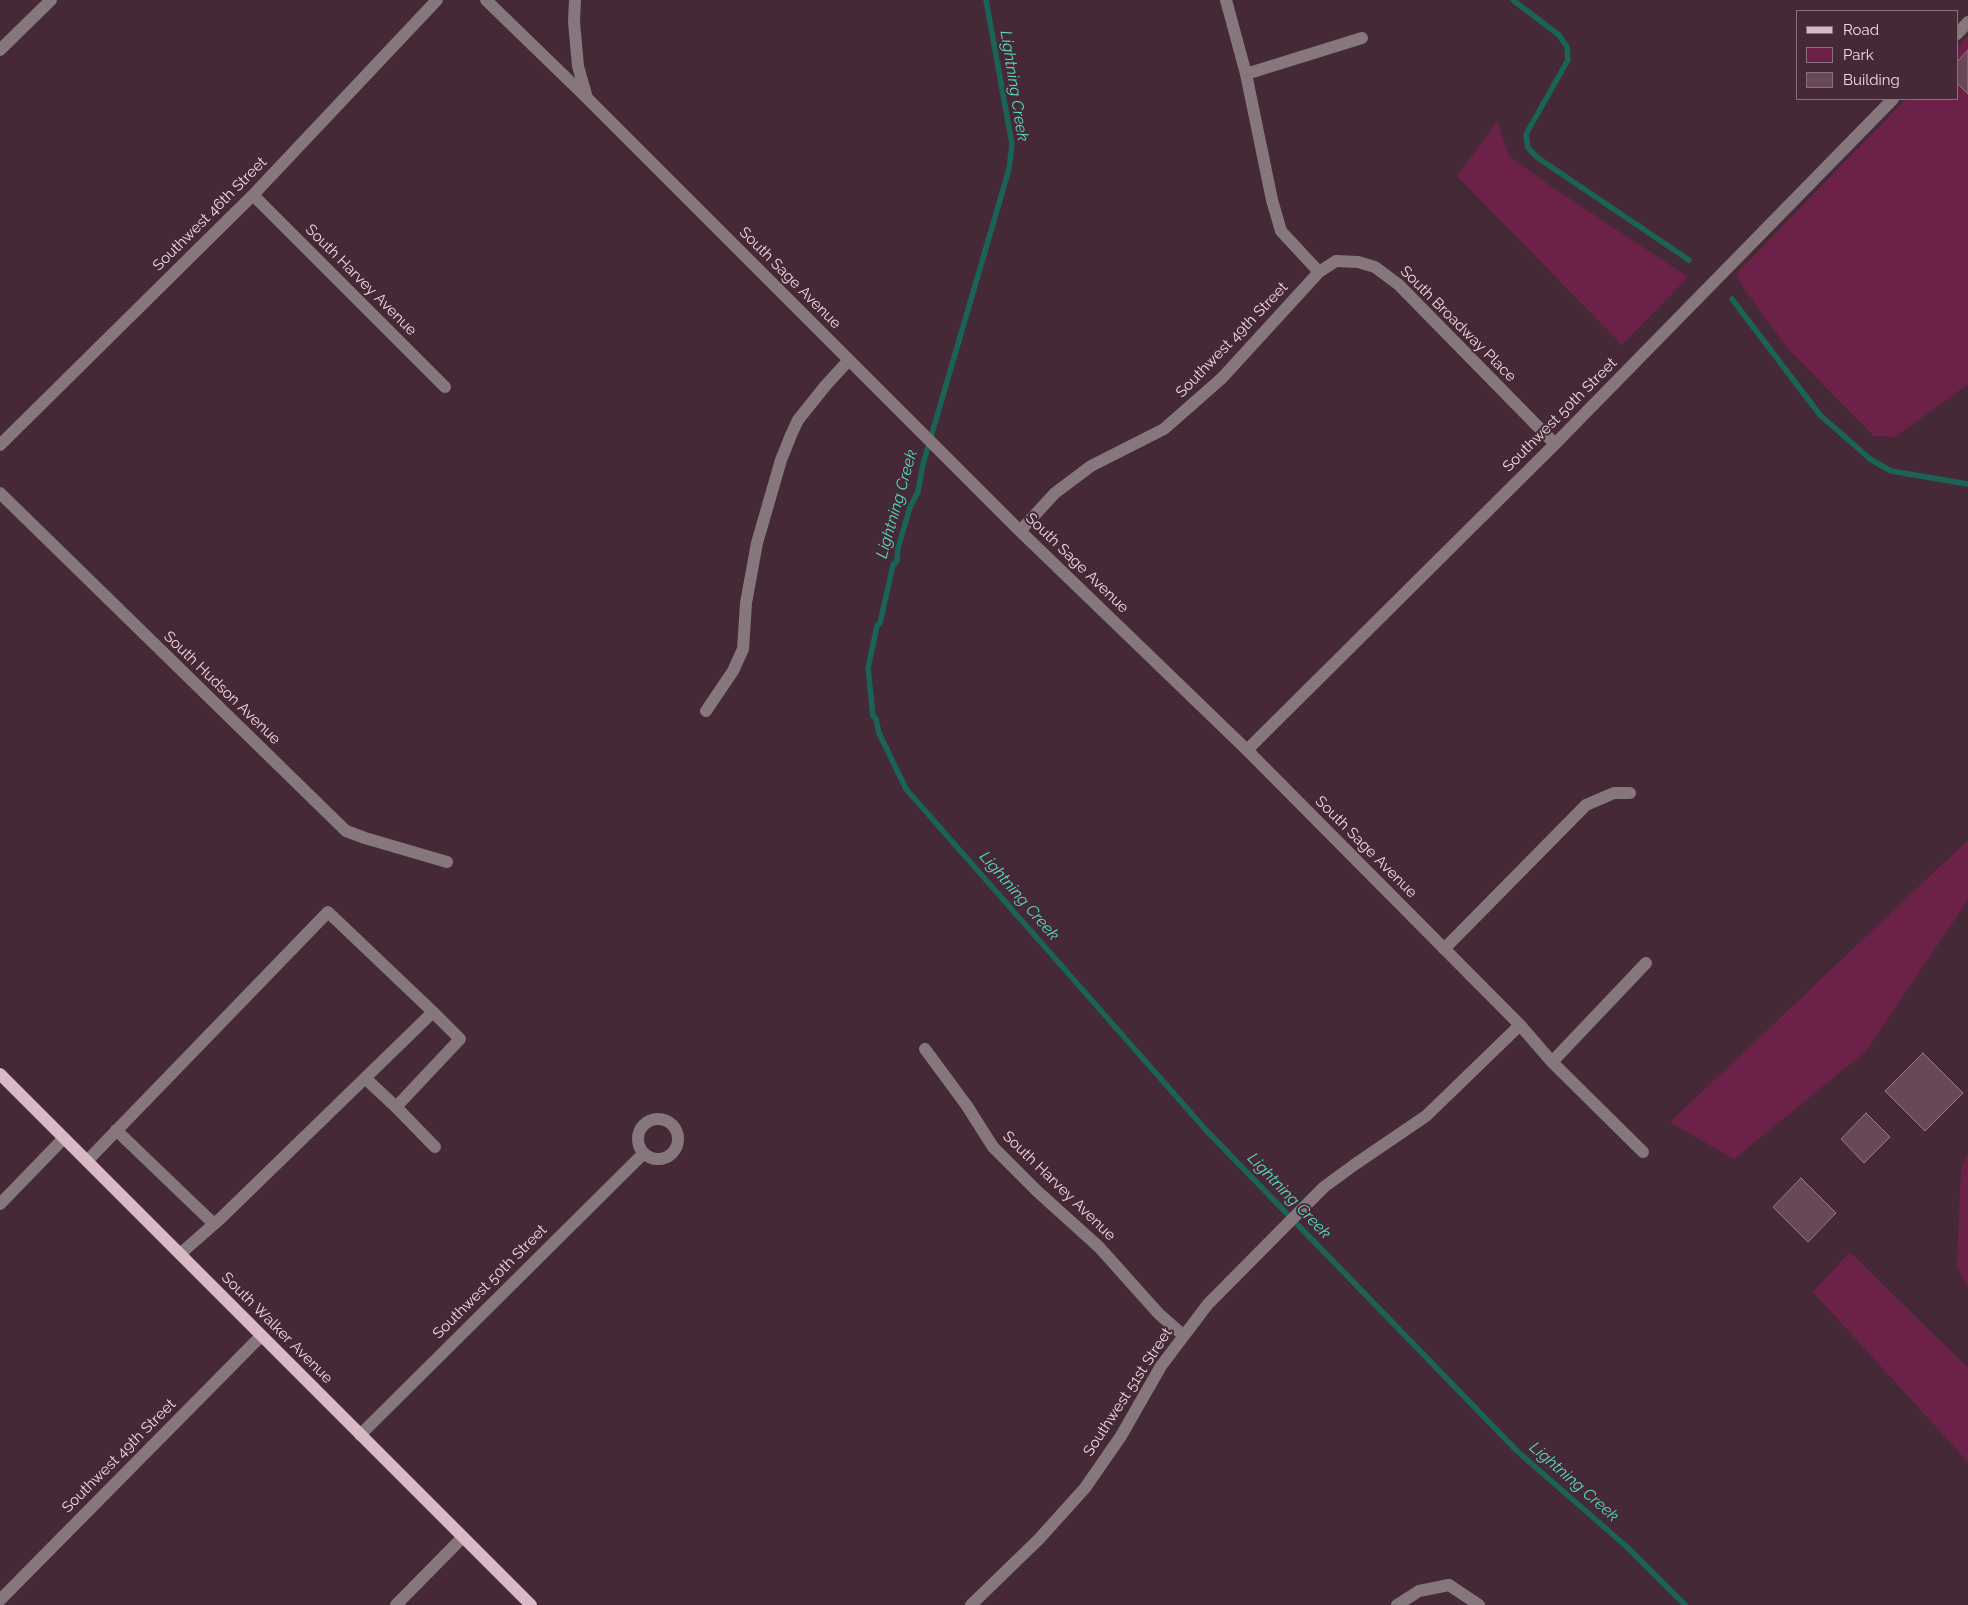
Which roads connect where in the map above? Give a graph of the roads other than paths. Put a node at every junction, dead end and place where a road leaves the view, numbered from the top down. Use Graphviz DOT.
graph roads {
  1 [pos="51,0"];
  2 [pos="437,0"];
  3 [pos="486,0"];
  4 [pos="575,0"];
  5 [pos="1226,0"];
  6 [pos="1968,22"];
  7 [pos="1958,33"];
  8 [pos="1362,38"];
  9 [pos="0,50"];
  10 [pos="1246,74"];
  11 [pos="587,98"];
  12 [pos="1892,100"];
  13 [pos="253,195"];
  14 [pos="1319,272"];
  15 [pos="849,360"];
  16 [pos="445,387"];
  17 [pos="1555,444"];
  18 [pos="0,446"];
  19 [pos="0,494"];
  20 [pos="1020,531"];
  21 [pos="706,711"];
  22 [pos="1247,750"];
  23 [pos="1630,794"];
  24 [pos="447,862"];
  25 [pos="1444,949"];
  26 [pos="1646,963"];
  27 [pos="433,1012"];
  28 [pos="1520,1025"];
  29 [pos="925,1049"];
  30 [pos="1552,1062"];
  31 [pos="0,1074"];
  32 [pos="365,1078"];
  33 [pos="396,1107"];
  34 [pos="116,1130"];
  35 [pos="64,1138"];
  36 [pos="435,1147"];
  37 [pos="1643,1152"];
  38 [pos="644,1153"];
  39 [pos="87,1161"];
  40 [pos="0,1204"];
  41 [pos="214,1224"];
  42 [pos="180,1254"];
  43 [pos="1184,1335"];
  44 [pos="261,1336"];
  45 [pos="360,1435"];
  46 [pos="463,1537"];
  47 [pos="0,1600"];
  48 [pos="396,1605"];
  49 [pos="531,1605"];
  50 [pos="971,1605"];
  51 [pos="1397,1605"];
  52 [pos="1479,1605"];
  1 -- 9 [label="street"];
  2 -- 13 [label="street, Southwest 46th Street"];
  3 -- 11 [label="street, South Sage Avenue"];
  4 -- 11 [label="street"];
  5 -- 10 [label="street"];
  6 -- 7 [label="street"];
  8 -- 10 [label="street"];
  10 -- 14 [label="street"];
  11 -- 15 [label="street, South Sage Avenue"];
  12 -- 17 [label="street, Southwest 50th Street"];
  13 -- 16 [label="street, South Harvey Avenue"];
  13 -- 18 [label="street, Southwest 46th Street"];
  14 -- 17 [label="street, South Broadway Place"];
  14 -- 20 [label="street, Southwest 49th Street"];
  15 -- 20 [label="street, South Sage Avenue"];
  15 -- 21 [label="street"];
  17 -- 22 [label="street, Southwest 50th Street"];
  19 -- 24 [label="street, South Hudson Avenue"];
  20 -- 22 [label="street, South Sage Avenue"];
  22 -- 25 [label="street, South Sage Avenue"];
  23 -- 25 [label="street"];
  25 -- 28 [label="street, South Sage Avenue"];
  26 -- 30 [label="street"];
  27 -- 32 [label="street"];
  27 -- 33 [label="street"];
  27 -- 34 [label="street"];
  28 -- 30 [label="street, South Sage Avenue"];
  28 -- 43 [label="street, Southwest 51st Street"];
  29 -- 43 [label="street, South Harvey Avenue"];
  30 -- 37 [label="street, South Sage Avenue"];
  31 -- 35 [label="main road, South Walker Avenue"];
  32 -- 33 [label="street"];
  32 -- 41 [label="street"];
  33 -- 36 [label="street"];
  34 -- 39 [label="street"];
  34 -- 41 [label="street"];
  35 -- 39 [label="main road, South Walker Avenue"];
  35 -- 40 [label="street"];
  38 -- 45 [label="street, Southwest 50th Street"];
  39 -- 42 [label="main road, South Walker Avenue"];
  41 -- 42 [label="street"];
  42 -- 44 [label="main road, South Walker Avenue"];
  43 -- 50 [label="street, Southwest 51st Street"];
  44 -- 45 [label="main road, South Walker Avenue"];
  44 -- 47 [label="street, Southwest 49th Street"];
  45 -- 46 [label="main road, South Walker Avenue"];
  46 -- 48 [label="street"];
  46 -- 49 [label="main road, South Walker Avenue"];
  51 -- 52 [label="street"];
}
